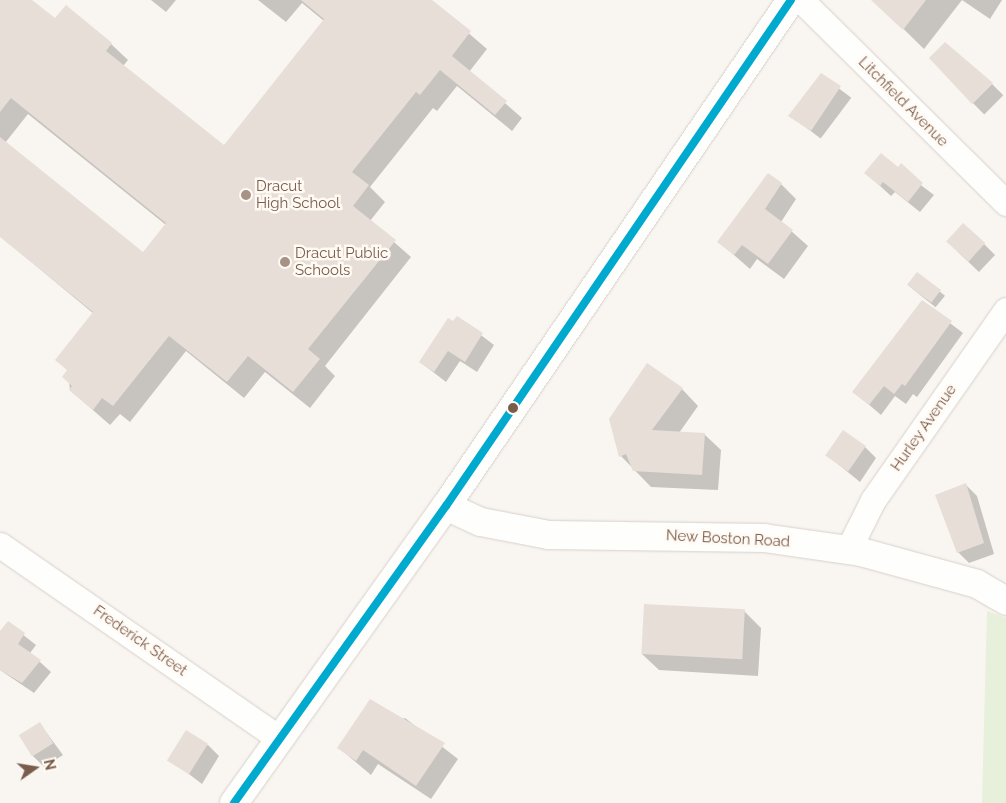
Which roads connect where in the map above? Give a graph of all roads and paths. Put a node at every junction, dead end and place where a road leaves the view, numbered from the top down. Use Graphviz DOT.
graph roads {
  1 [pos="791,0"];
  2 [pos="800,0"];
  3 [pos="1006,203"];
  4 [pos="1006,310"];
  5 [pos="446,506"];
  6 [pos="0,545"];
  7 [pos="848,550"];
  8 [pos="1006,602"];
  9 [pos="280,738"];
  10 [pos="234,803"];
  1 -- 5 [label="main road"];
  2 -- 3 [label="street, Litchfield Avenue"];
  4 -- 7 [label="street, Hurley Avenue"];
  5 -- 7 [label="main road, New Boston Road"];
  5 -- 9 [label="main road"];
  6 -- 9 [label="street, Frederick Street"];
  7 -- 8 [label="main road, New Boston Road"];
  9 -- 10 [label="main road"];
}
